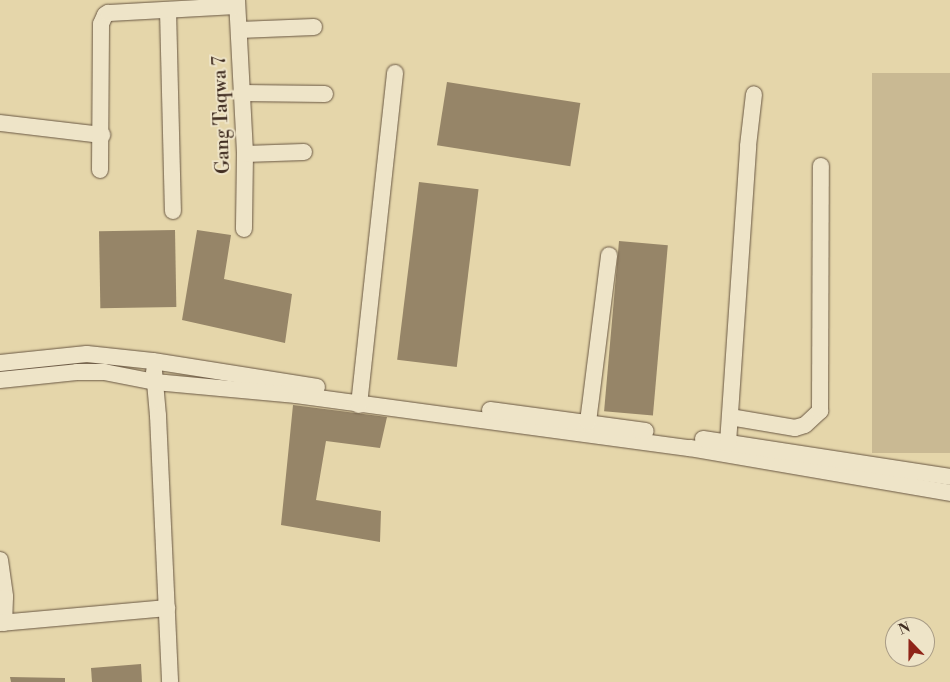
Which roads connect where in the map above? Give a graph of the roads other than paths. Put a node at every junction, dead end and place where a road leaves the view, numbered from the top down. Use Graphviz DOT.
graph roads {
  1 [pos="237,3"];
  2 [pos="168,10"];
  3 [pos="314,27"];
  4 [pos="239,30"];
  5 [pos="395,73"];
  6 [pos="242,92"];
  7 [pos="325,94"];
  8 [pos="754,94"];
  9 [pos="0,123"];
  10 [pos="102,135"];
  11 [pos="304,152"];
  12 [pos="244,154"];
  13 [pos="821,166"];
  14 [pos="100,170"];
  15 [pos="173,211"];
  16 [pos="244,229"];
  17 [pos="609,255"];
  18 [pos="153,361"];
  19 [pos="0,363"];
  20 [pos="0,380"];
  21 [pos="155,382"];
  22 [pos="360,399"];
  23 [pos="730,417"];
  24 [pos="588,422"];
  25 [pos="728,443"];
  26 [pos="774,456"];
  27 [pos="950,477"];
  28 [pos="927,481"];
  29 [pos="950,493"];
  30 [pos="0,560"];
  31 [pos="167,608"];
  32 [pos="2,623"];
  33 [pos="170,682"];
  1 -- 2 [label="street"];
  1 -- 4 [label="street, Gang Taqwa 7"];
  2 -- 10 [label="street"];
  2 -- 15 [label="street"];
  3 -- 4 [label="street"];
  4 -- 6 [label="street, Gang Taqwa 7"];
  5 -- 22 [label="street"];
  6 -- 7 [label="street"];
  6 -- 12 [label="street, Gang Taqwa 7"];
  8 -- 23 [label="street"];
  9 -- 10 [label="street"];
  10 -- 14 [label="street"];
  11 -- 12 [label="street"];
  12 -- 16 [label="street, Gang Taqwa 7"];
  13 -- 23 [label="street"];
  17 -- 24 [label="street"];
  18 -- 19 [label="street"];
  18 -- 21 [label="street"];
  18 -- 22 [label="street"];
  20 -- 21 [label="street"];
  21 -- 22 [label="street"];
  21 -- 31 [label="street"];
  22 -- 24 [label="street"];
  22 -- 26 [label="street"];
  23 -- 25 [label="street"];
  24 -- 25 [label="street"];
  25 -- 26 [label="street"];
  26 -- 28 [label="street"];
  27 -- 28 [label="street"];
  28 -- 29 [label="street"];
  30 -- 32 [label="street"];
  31 -- 32 [label="street"];
  31 -- 33 [label="street"];
}
